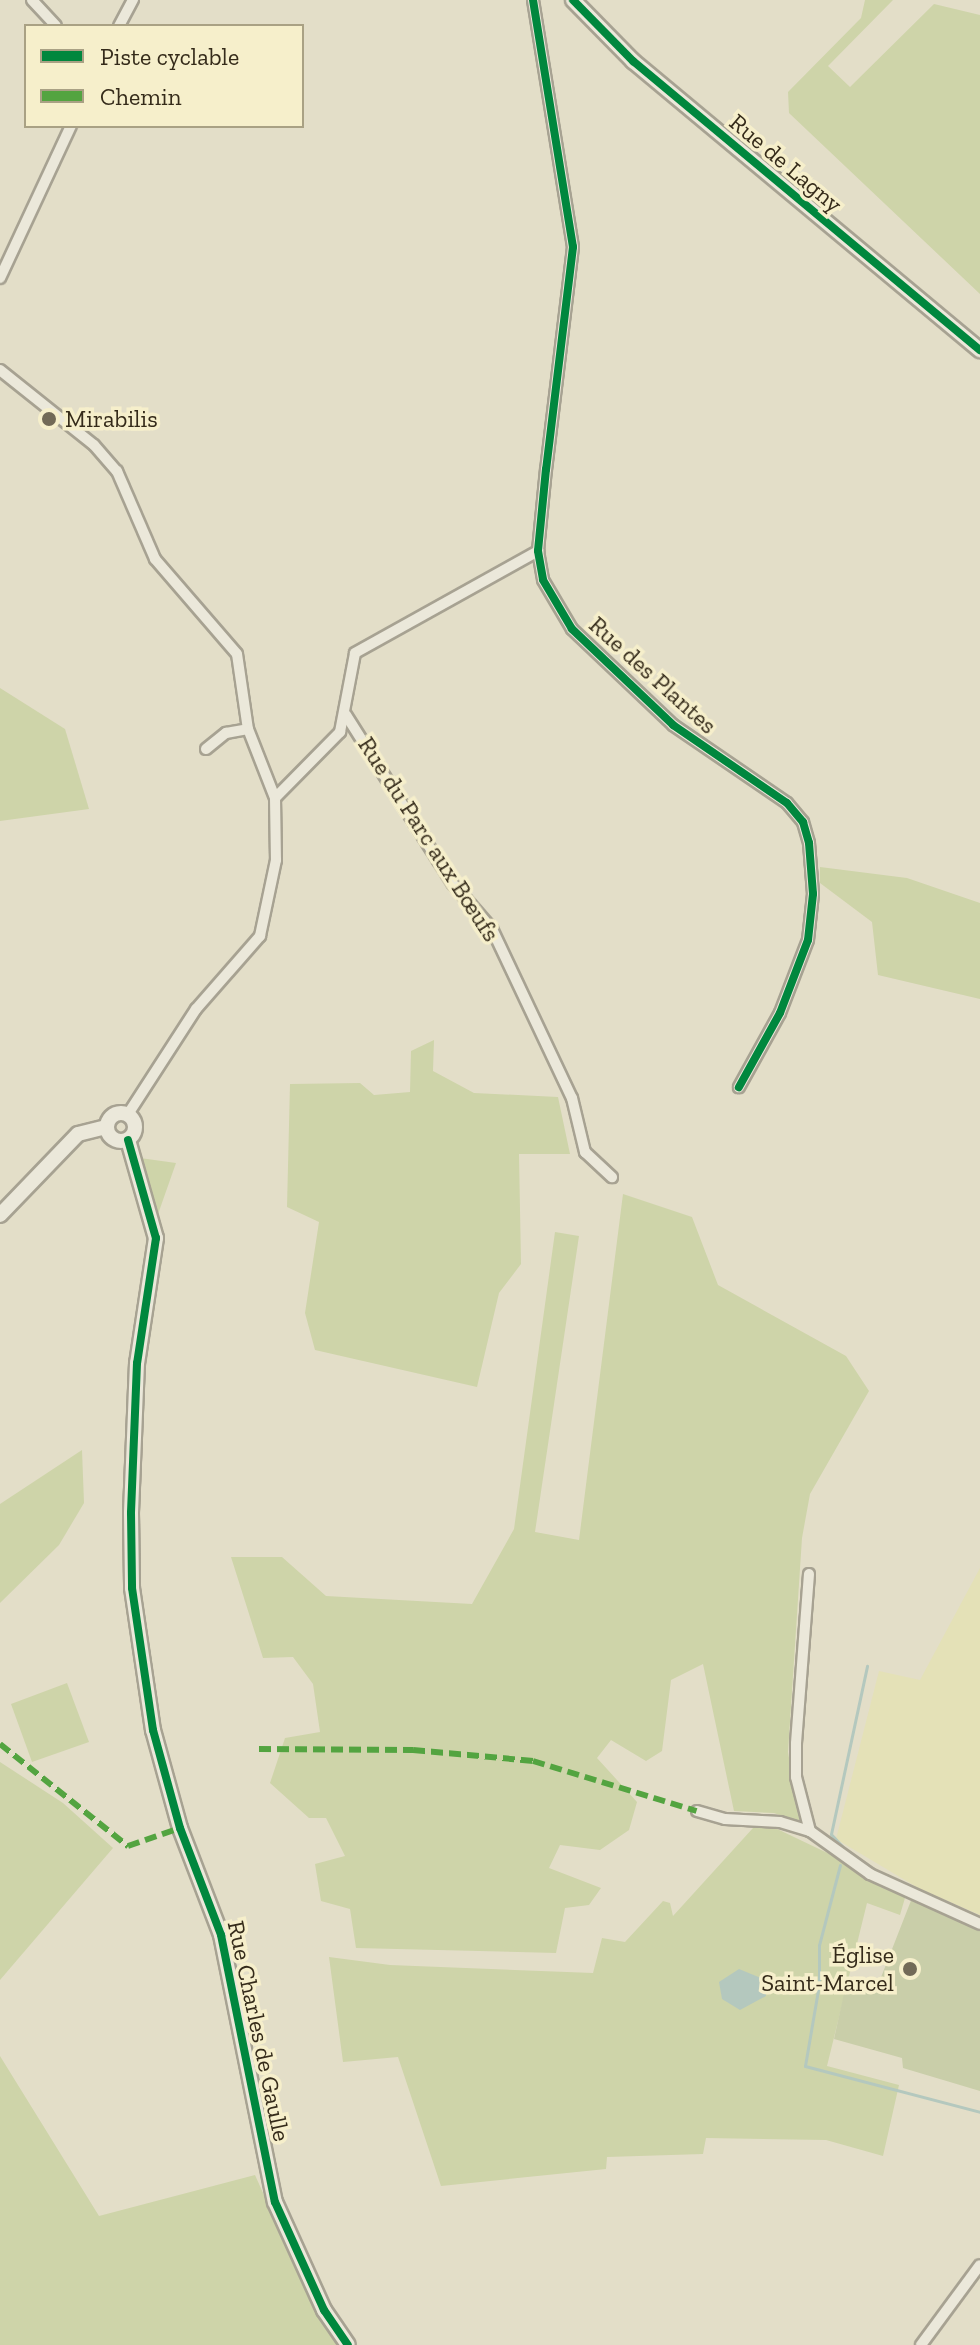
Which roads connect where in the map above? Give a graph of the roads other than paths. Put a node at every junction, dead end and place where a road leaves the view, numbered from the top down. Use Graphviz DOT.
graph roads {
  1 [pos="133,0"];
  2 [pos="533,0"];
  3 [pos="573,0"];
  4 [pos="33,2"];
  5 [pos="54,24"];
  6 [pos="120,24"];
  7 [pos="70,128"];
  8 [pos="0,278"];
  9 [pos="980,350"];
  10 [pos="0,370"];
  11 [pos="538,551"];
  12 [pos="346,715"];
  13 [pos="248,729"];
  14 [pos="206,749"];
  15 [pos="275,798"];
  16 [pos="739,1087"];
  17 [pos="128,1114"];
  18 [pos="107,1127"];
  19 [pos="128,1140"];
  20 [pos="612,1177"];
  21 [pos="0,1215"];
  22 [pos="809,1574"];
  23 [pos="697,1811"];
  24 [pos="810,1831"];
  25 [pos="980,1924"];
  26 [pos="980,2265"];
  27 [pos="348,2345"];
  28 [pos="921,2345"];
  1 -- 6 [label="street"];
  2 -- 11 [label="street, Rue des Plantes"];
  3 -- 9 [label="street, Rue de Lagny"];
  4 -- 5 [label="street"];
  7 -- 8 [label="street"];
  10 -- 13 [label="street"];
  11 -- 12 [label="street"];
  11 -- 16 [label="street, Rue des Plantes"];
  12 -- 15 [label="street"];
  12 -- 20 [label="street, Rue du Parc aux Bœufs"];
  13 -- 14 [label="street"];
  13 -- 15 [label="street"];
  15 -- 17 [label="street"];
  17 -- 18 [label="street"];
  17 -- 19 [label="street"];
  18 -- 19 [label="street"];
  18 -- 21 [label="street"];
  19 -- 27 [label="street, Rue Charles de Gaulle"];
  22 -- 24 [label="street"];
  23 -- 24 [label="street"];
  24 -- 25 [label="street"];
  26 -- 28 [label="street"];
}
